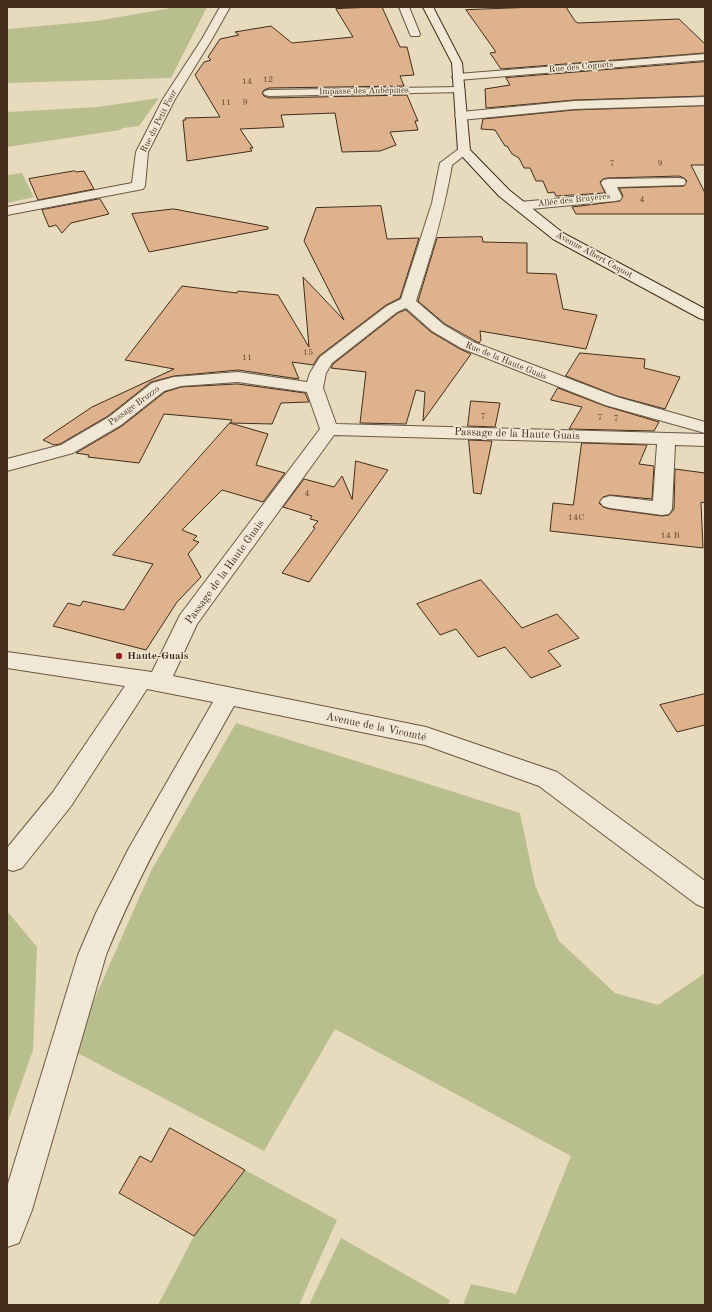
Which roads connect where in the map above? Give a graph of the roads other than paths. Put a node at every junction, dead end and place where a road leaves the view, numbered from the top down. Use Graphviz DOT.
graph roads {
  1 [pos="224,7"];
  2 [pos="404,7"];
  3 [pos="428,7"];
  4 [pos="436,19"];
  5 [pos="410,21"];
  6 [pos="415,34"];
  7 [pos="705,57"];
  8 [pos="458,83"];
  9 [pos="269,93"];
  10 [pos="705,101"];
  11 [pos="461,116"];
  12 [pos="464,151"];
  13 [pos="679,182"];
  14 [pos="520,206"];
  15 [pos="7,211"];
  16 [pos="408,302"];
  17 [pos="705,315"];
  18 [pos="314,388"];
  19 [pos="705,428"];
  20 [pos="329,429"];
  21 [pos="666,438"];
  22 [pos="705,440"];
  23 [pos="7,465"];
  24 [pos="610,502"];
  25 [pos="7,660"];
  26 [pos="150,681"];
  27 [pos="228,697"];
  28 [pos="13,860"];
  29 [pos="705,896"];
  30 [pos="7,1231"];
  1 -- 15 [label="street, Rue du Petit Four"];
  2 -- 5 [label="street"];
  3 -- 4 [label="street"];
  4 -- 5 [label="street"];
  4 -- 8 [label="street"];
  5 -- 6 [label="street"];
  7 -- 8 [label="street, Rue des Cognets"];
  8 -- 9 [label="street, Impasse des Aubépines"];
  8 -- 11 [label="street"];
  10 -- 11 [label="street"];
  11 -- 12 [label="street"];
  12 -- 14 [label="street, Avenue Albert Caquot"];
  12 -- 16 [label="street"];
  13 -- 14 [label="street, Allée des Bruyères"];
  14 -- 17 [label="street, Avenue Albert Caquot"];
  16 -- 18 [label="street"];
  16 -- 19 [label="street, Rue de la Haute Guais"];
  18 -- 20 [label="street"];
  18 -- 23 [label="street, Passage Bruzzo"];
  20 -- 21 [label="street, Passage de la Haute Guais"];
  20 -- 26 [label="street, Passage de la Haute Guais"];
  21 -- 22 [label="street, Passage de la Haute Guais"];
  21 -- 24 [label="street"];
  25 -- 26 [label="street, Avenue de la Vicomté"];
  26 -- 27 [label="street, Avenue de la Vicomté"];
  26 -- 28 [label="street, Passage de la Haute Guais"];
  27 -- 29 [label="street, Avenue de la Vicomté"];
  27 -- 30 [label="street"];
}
